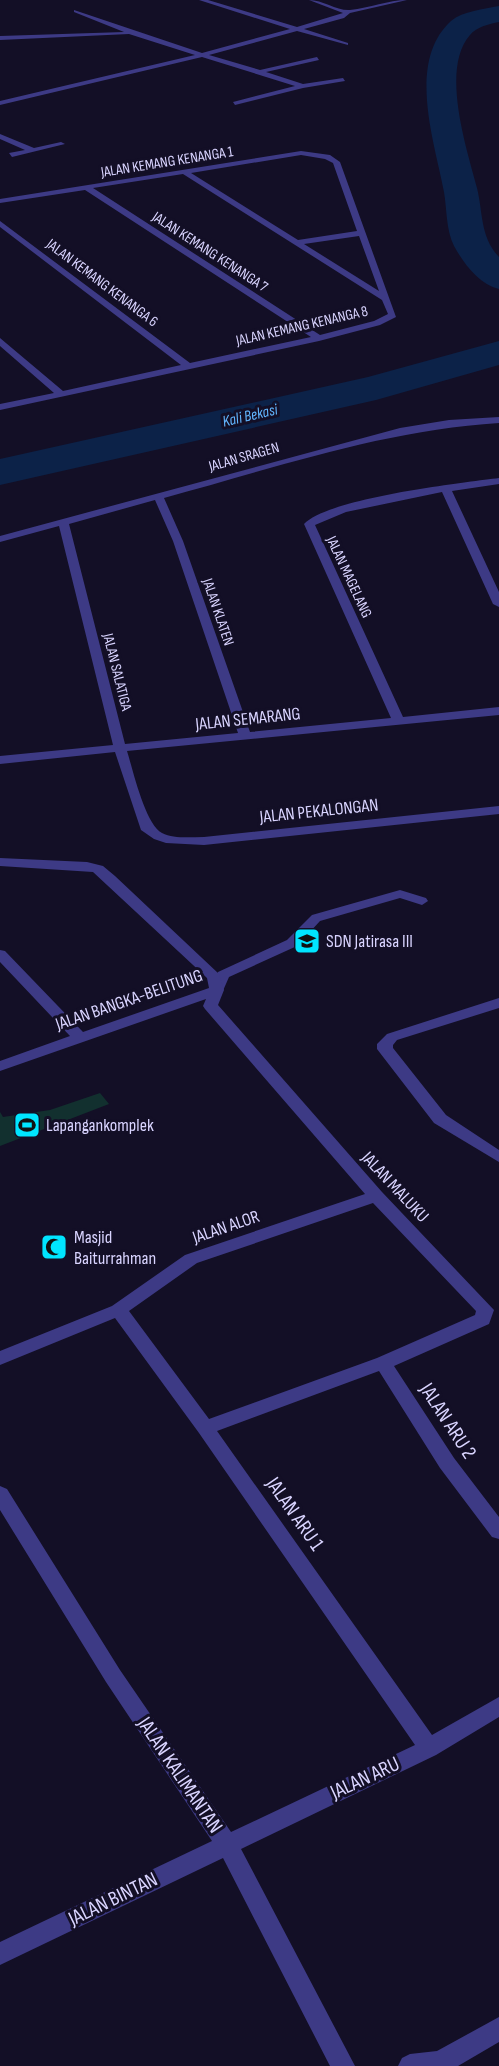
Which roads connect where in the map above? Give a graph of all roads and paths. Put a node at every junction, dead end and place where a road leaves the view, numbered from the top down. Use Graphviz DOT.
graph roads {
  1 [pos="202,0"];
  2 [pos="312,0"];
  3 [pos="404,0"];
  4 [pos="76,11"];
  5 [pos="348,12"];
  6 [pos="296,29"];
  7 [pos="132,33"];
  8 [pos="0,38"];
  9 [pos="346,44"];
  10 [pos="200,55"];
  11 [pos="317,59"];
  12 [pos="263,71"];
  13 [pos="343,80"];
  14 [pos="303,86"];
  15 [pos="0,103"];
  16 [pos="235,103"];
  17 [pos="0,136"];
  18 [pos="61,144"];
  19 [pos="32,150"];
  20 [pos="12,155"];
  21 [pos="185,172"];
  22 [pos="87,188"];
  23 [pos="0,201"];
  24 [pos="0,223"];
  25 [pos="360,233"];
  26 [pos="294,243"];
  27 [pos="386,299"];
  28 [pos="319,338"];
  29 [pos="0,341"];
  30 [pos="188,366"];
  31 [pos="60,393"];
  32 [pos="0,407"];
  33 [pos="499,420"];
  34 [pos="499,482"];
  35 [pos="445,487"];
  36 [pos="159,498"];
  37 [pos="64,522"];
  38 [pos="0,539"];
  39 [pos="499,604"];
  40 [pos="499,711"];
  41 [pos="399,722"];
  42 [pos="246,737"];
  43 [pos="120,749"];
  44 [pos="0,760"];
  45 [pos="499,810"];
  46 [pos="146,827"];
  47 [pos="0,862"];
  48 [pos="422,901"];
  49 [pos="0,954"];
  50 [pos="217,990"];
  51 [pos="499,1003"];
  52 [pos="80,1038"];
  53 [pos="0,1066"];
  54 [pos="499,1157"];
  55 [pos="376,1196"];
  56 [pos="118,1310"];
  57 [pos="0,1358"];
  58 [pos="383,1363"];
  59 [pos="205,1428"];
  60 [pos="0,1494"];
  61 [pos="499,1531"];
  62 [pos="499,1706"];
  63 [pos="429,1748"];
  64 [pos="227,1844"];
  65 [pos="0,1954"];
  66 [pos="499,2029"];
  67 [pos="343,2066"];
  68 [pos="410,2066"];
  1 -- 6 [label="street"];
  2 -- 5 [label="street"];
  3 -- 5 [label="street"];
  4 -- 7 [label="street"];
  5 -- 6 [label="street"];
  6 -- 9 [label="street"];
  6 -- 10 [label="street"];
  7 -- 8 [label="street"];
  7 -- 10 [label="street"];
  10 -- 12 [label="street"];
  10 -- 15 [label="street"];
  11 -- 12 [label="street"];
  12 -- 14 [label="street"];
  13 -- 14 [label="street"];
  14 -- 16 [label="street"];
  17 -- 19 [label="street"];
  18 -- 19 [label="street"];
  19 -- 20 [label="street"];
  21 -- 22 [label="street, JALAN KEMANG KENANGA 1"];
  21 -- 25 [label="street, JALAN KEMANG KENANGA 1"];
  21 -- 26 [label="street, JALAN KEMANG KENANGA 8"];
  22 -- 23 [label="street, JALAN KEMANG KENANGA 1"];
  22 -- 28 [label="street, JALAN KEMANG KENANGA 7"];
  24 -- 30 [label="street, JALAN KEMANG KENANGA 6"];
  25 -- 26 [label="street"];
  25 -- 27 [label="street"];
  26 -- 27 [label="street, JALAN KEMANG KENANGA 8"];
  27 -- 28 [label="street, JALAN KEMANG KENANGA 8"];
  28 -- 30 [label="street, JALAN KEMANG KENANGA 8"];
  29 -- 31 [label="street"];
  30 -- 31 [label="street, JALAN KEMANG KENANGA 8"];
  31 -- 32 [label="street, JALAN KEMANG KENANGA 8"];
  33 -- 36 [label="street, JALAN SRAGEN"];
  34 -- 35 [label="street, JALAN MAGELANG"];
  35 -- 39 [label="street"];
  35 -- 41 [label="street, JALAN MAGELANG"];
  36 -- 37 [label="street, JALAN SRAGEN"];
  36 -- 42 [label="street, JALAN KLATEN"];
  37 -- 38 [label="street, JALAN SRAGEN"];
  37 -- 43 [label="street, JALAN SALATIGA"];
  40 -- 41 [label="street, JALAN SEMARANG"];
  41 -- 42 [label="street, JALAN SEMARANG"];
  42 -- 43 [label="street, JALAN SEMARANG"];
  43 -- 44 [label="street, JALAN SEMARANG"];
  43 -- 46 [label="street, JALAN SALATIGA"];
  45 -- 46 [label="street, JALAN PEKALONGAN"];
  47 -- 50 [label="street, JALAN MALUKU"];
  48 -- 50 [label="lane, JALAN BANGKA-BELITUNG"];
  49 -- 52 [label="street"];
  50 -- 52 [label="street, JALAN BANGKA-BELITUNG"];
  50 -- 55 [label="street, JALAN MALUKU"];
  51 -- 54 [label="street"];
  52 -- 53 [label="street, JALAN BANGKA-BELITUNG"];
  55 -- 56 [label="street, JALAN ALOR"];
  55 -- 58 [label="street, JALAN MALUKU"];
  56 -- 57 [label="street, JALAN ALOR"];
  56 -- 59 [label="street, JALAN ARU 1"];
  58 -- 59 [label="street, JALAN MALUKU"];
  58 -- 61 [label="street, JALAN ARU 2"];
  59 -- 63 [label="street, JALAN ARU 1"];
  60 -- 64 [label="street, JALAN KALIMANTAN"];
  62 -- 63 [label="street, JALAN ARU"];
  63 -- 64 [label="street, JALAN ARU"];
  64 -- 65 [label="street, JALAN BINTAN"];
  64 -- 67 [label="street, JALAN KALIMANTAN"];
  66 -- 68 [label="street"];
}
